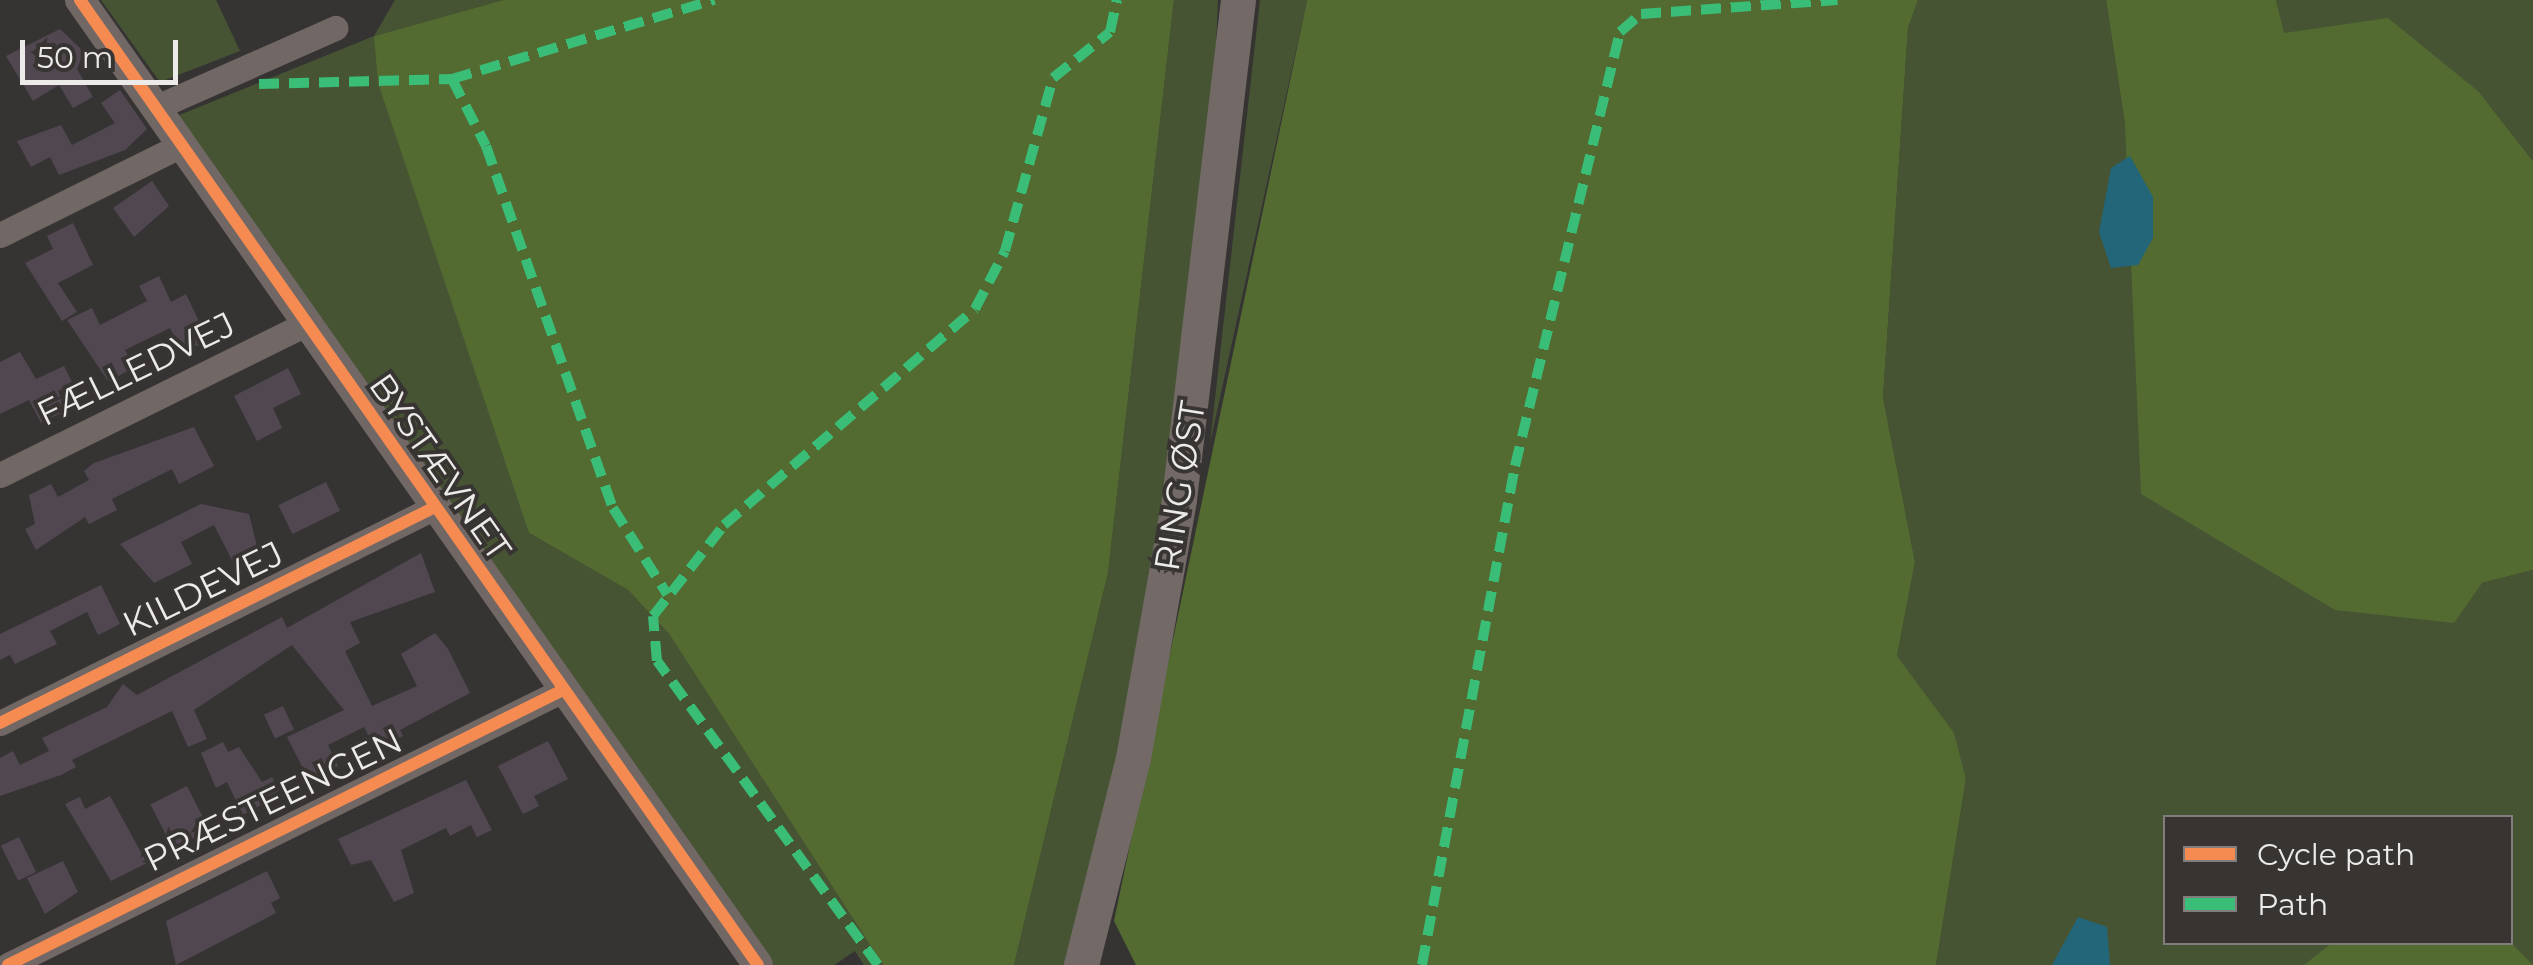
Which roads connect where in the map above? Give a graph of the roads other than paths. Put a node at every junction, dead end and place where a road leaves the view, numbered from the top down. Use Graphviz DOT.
graph roads {
  1 [pos="80,0"];
  2 [pos="1238,0"];
  3 [pos="335,28"];
  4 [pos="159,106"];
  5 [pos="182,145"];
  6 [pos="0,235"];
  7 [pos="303,325"];
  8 [pos="0,476"];
  9 [pos="432,509"];
  10 [pos="563,690"];
  11 [pos="0,723"];
  12 [pos="8,965"];
  13 [pos="758,965"];
  14 [pos="1081,965"];
  1 -- 4 [label="street, BYSTÆVNET"];
  2 -- 14 [label="main road, RING ØST"];
  3 -- 4 [label="street"];
  4 -- 5 [label="street, BYSTÆVNET"];
  5 -- 6 [label="street"];
  5 -- 7 [label="street, BYSTÆVNET"];
  7 -- 8 [label="street, FÆLLEDVEJ"];
  7 -- 9 [label="street, BYSTÆVNET"];
  9 -- 10 [label="street, BYSTÆVNET"];
  9 -- 11 [label="street, KILDEVEJ"];
  10 -- 12 [label="street, PRÆSTEENGEN"];
  10 -- 13 [label="street, BYSTÆVNET"];
}
